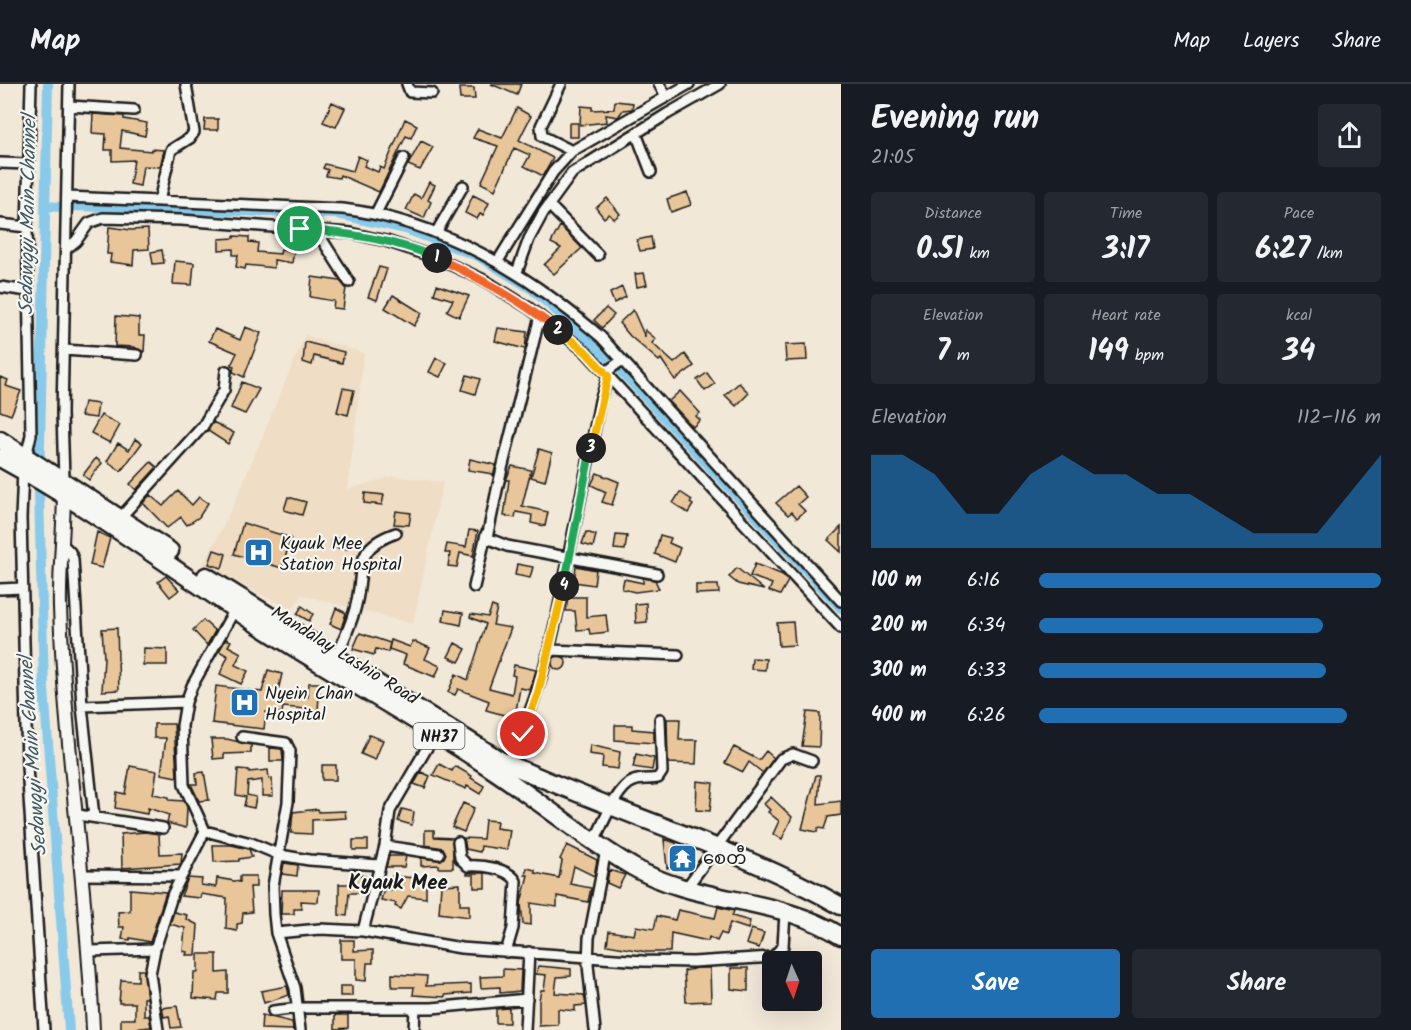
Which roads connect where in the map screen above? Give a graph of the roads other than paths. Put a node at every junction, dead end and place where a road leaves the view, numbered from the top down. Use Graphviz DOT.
graph roads {
  1 [pos="31,84"];
  2 [pos="69,84"];
  3 [pos="186,84"];
  4 [pos="407,84"];
  5 [pos="561,84"];
  6 [pos="659,84"];
  7 [pos="689,84"];
  8 [pos="720,84"];
  9 [pos="432,93"];
  10 [pos="666,97"];
  11 [pos="69,106"];
  12 [pos="134,110"];
  13 [pos="636,133"];
  14 [pos="608,134"];
  15 [pos="615,144"];
  16 [pos="572,151"];
  17 [pos="404,158"];
  18 [pos="0,163"];
  19 [pos="28,164"];
  20 [pos="651,172"];
  21 [pos="463,186"];
  22 [pos="67,197"];
  23 [pos="159,201"];
  24 [pos="549,205"];
  25 [pos="376,213"];
  26 [pos="0,224"];
  27 [pos="27,227"];
  28 [pos="316,230"];
  29 [pos="436,233"];
  30 [pos="66,249"];
  31 [pos="598,255"];
  32 [pos="498,261"];
  33 [pos="517,272"];
  34 [pos="349,282"];
  35 [pos="0,287"];
  36 [pos="28,291"];
  37 [pos="540,316"];
  38 [pos="64,350"];
  39 [pos="137,356"];
  40 [pos="620,361"];
  41 [pos="226,371"];
  42 [pos="607,373"];
  43 [pos="0,440"];
  44 [pos="0,458"];
  45 [pos="28,466"];
  46 [pos="60,485"];
  47 [pos="121,517"];
  48 [pos="396,533"];
  49 [pos="486,534"];
  50 [pos="61,543"];
  51 [pos="569,558"];
  52 [pos="657,574"];
  53 [pos="474,587"];
  54 [pos="22,588"];
  55 [pos="0,589"];
  56 [pos="841,600"];
  57 [pos="235,609"];
  58 [pos="841,628"];
  59 [pos="550,650"];
  60 [pos="678,655"];
  61 [pos="336,658"];
  62 [pos="186,702"];
  63 [pos="82,706"];
  64 [pos="660,719"];
  65 [pos="435,734"];
  66 [pos="242,737"];
  67 [pos="812,761"];
  68 [pos="507,764"];
  69 [pos="611,807"];
  70 [pos="78,815"];
  71 [pos="94,817"];
  72 [pos="163,828"];
  73 [pos="205,831"];
  74 [pos="458,842"];
  75 [pos="385,846"];
  76 [pos="600,846"];
  77 [pos="715,848"];
  78 [pos="439,854"];
  79 [pos="280,855"];
  80 [pos="379,865"];
  81 [pos="82,875"];
  82 [pos="181,876"];
  83 [pos="687,887"];
  84 [pos="841,906"];
  85 [pos="786,913"];
  86 [pos="363,930"];
  87 [pos="276,933"];
  88 [pos="841,936"];
  89 [pos="156,949"];
  90 [pos="90,951"];
  91 [pos="506,952"];
  92 [pos="529,952"];
  93 [pos="588,958"];
  94 [pos="527,999"];
  95 [pos="299,1008"];
  96 [pos="415,1008"];
  97 [pos="273,1011"];
  98 [pos="44,1030"];
  99 [pos="93,1030"];
  100 [pos="158,1030"];
  101 [pos="300,1030"];
  102 [pos="414,1030"];
  103 [pos="525,1030"];
  104 [pos="595,1030"];
  1 -- 19 [label="street"];
  2 -- 11 [label="street"];
  3 -- 23 [label="street"];
  4 -- 9 [label="street"];
  5 -- 16 [label="street"];
  6 -- 10 [label="street"];
  7 -- 10 [label="street"];
  8 -- 13 [label="street"];
  10 -- 14 [label="street"];
  11 -- 12 [label="street"];
  11 -- 22 [label="street"];
  13 -- 15 [label="street"];
  13 -- 20 [label="street"];
  14 -- 15 [label="street"];
  14 -- 16 [label="street"];
  15 -- 24 [label="street"];
  16 -- 32 [label="street"];
  17 -- 25 [label="street"];
  18 -- 19 [label="street"];
  19 -- 27 [label="street"];
  21 -- 29 [label="street"];
  22 -- 23 [label="street"];
  22 -- 30 [label="street"];
  23 -- 25 [label="street"];
  24 -- 31 [label="street"];
  24 -- 33 [label="street"];
  25 -- 29 [label="street"];
  26 -- 27 [label="street"];
  27 -- 36 [label="street"];
  28 -- 30 [label="street"];
  28 -- 34 [label="street"];
  28 -- 37 [label="street"];
  29 -- 32 [label="street"];
  30 -- 38 [label="street"];
  32 -- 33 [label="street"];
  33 -- 40 [label="street"];
  35 -- 36 [label="street"];
  36 -- 45 [label="street"];
  37 -- 42 [label="street"];
  37 -- 49 [label="street"];
  38 -- 39 [label="street"];
  38 -- 46 [label="street"];
  40 -- 42 [label="street"];
  40 -- 56 [label="street"];
  41 -- 47 [label="street"];
  42 -- 51 [label="street"];
  42 -- 58 [label="street"];
  43 -- 45 [label="highway, Mandalay Lashio Road / NH37"];
  44 -- 45 [label="highway, Mandalay Lashio Road / NH37"];
  45 -- 46 [label="highway, Mandalay Lashio Road / NH37"];
  45 -- 54 [label="street"];
  46 -- 47 [label="highway, Mandalay Lashio Road / NH37"];
  46 -- 50 [label="street"];
  46 -- 57 [label="highway, Mandalay Lashio Road / NH37"];
  47 -- 61 [label="highway, Mandalay Lashio Road / NH37"];
  48 -- 61 [label="street"];
  49 -- 51 [label="street"];
  49 -- 53 [label="street"];
  50 -- 63 [label="street"];
  50 -- 70 [label="street"];
  51 -- 52 [label="street"];
  51 -- 59 [label="street"];
  54 -- 55 [label="street"];
  54 -- 98 [label="street"];
  57 -- 62 [label="street"];
  57 -- 65 [label="highway, Mandalay Lashio Road / NH37"];
  59 -- 60 [label="street"];
  59 -- 68 [label="street"];
  61 -- 68 [label="highway, Mandalay Lashio Road / NH37"];
  62 -- 63 [label="street"];
  62 -- 73 [label="street"];
  63 -- 71 [label="street"];
  64 -- 69 [label="street"];
  65 -- 75 [label="street"];
  65 -- 76 [label="highway, Mandalay Lashio Road / NH37"];
  66 -- 79 [label="street"];
  67 -- 77 [label="street"];
  68 -- 69 [label="highway, Mandalay Lashio Road / NH37"];
  69 -- 76 [label="street"];
  69 -- 77 [label="highway, Mandalay Lashio Road / NH37"];
  70 -- 71 [label="street"];
  70 -- 81 [label="street"];
  71 -- 72 [label="street"];
  73 -- 79 [label="street"];
  73 -- 82 [label="street"];
  74 -- 91 [label="street"];
  75 -- 78 [label="street"];
  75 -- 80 [label="street"];
  76 -- 83 [label="highway, Mandalay Lashio Road / NH37"];
  76 -- 93 [label="street"];
  77 -- 83 [label="street"];
  77 -- 84 [label="highway, Mandalay Lashio Road / NH37"];
  79 -- 80 [label="street"];
  79 -- 87 [label="street"];
  80 -- 86 [label="street"];
  81 -- 82 [label="street"];
  81 -- 90 [label="street"];
  82 -- 89 [label="street"];
  83 -- 85 [label="highway, Mandalay Lashio Road / NH37"];
  85 -- 88 [label="highway, Mandalay Lashio Road / NH37"];
  85 -- 93 [label="street"];
  86 -- 87 [label="street"];
  86 -- 91 [label="street"];
  87 -- 95 [label="street"];
  89 -- 90 [label="street"];
  89 -- 100 [label="street"];
  90 -- 99 [label="street"];
  91 -- 92 [label="street"];
  92 -- 93 [label="street"];
  92 -- 94 [label="street"];
  93 -- 104 [label="street"];
  94 -- 96 [label="street"];
  94 -- 103 [label="street"];
  95 -- 96 [label="street"];
  95 -- 97 [label="street"];
  95 -- 101 [label="street"];
  96 -- 102 [label="street"];
}
